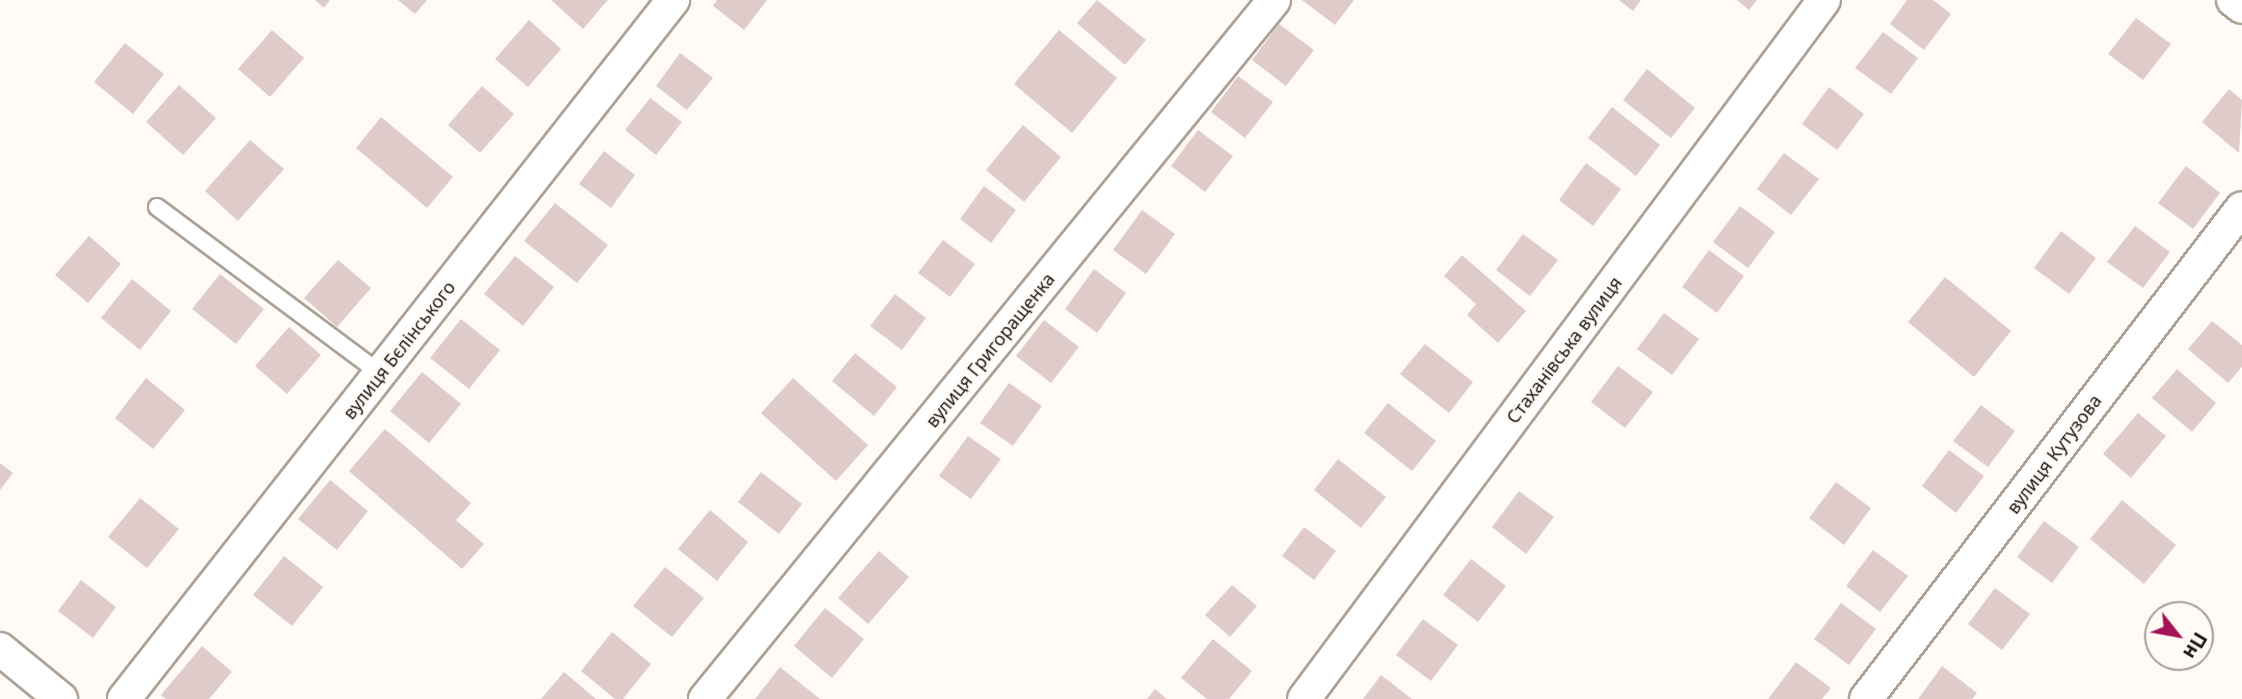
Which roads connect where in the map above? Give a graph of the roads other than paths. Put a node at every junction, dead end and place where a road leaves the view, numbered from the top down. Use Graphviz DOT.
graph roads {
  1 [pos="673,0"];
  2 [pos="1274,0"];
  3 [pos="1824,0"];
  4 [pos="2233,0"];
  5 [pos="2242,7"];
  6 [pos="157,207"];
  7 [pos="2242,208"];
  8 [pos="380,373"];
  9 [pos="0,649"];
  10 [pos="61,699"];
  11 [pos="124,699"];
  12 [pos="705,699"];
  13 [pos="1304,699"];
  14 [pos="1866,699"];
  1 -- 8 [label="street, вулиця Бєлінського"];
  2 -- 12 [label="street, вулиця Григоращенка"];
  3 -- 13 [label="street, Стаханівська вулиця"];
  4 -- 5 [label="street"];
  6 -- 8 [label="lane"];
  7 -- 14 [label="street, вулиця Кутузова"];
  8 -- 11 [label="street, вулиця Бєлінського"];
  9 -- 10 [label="street"];
}
